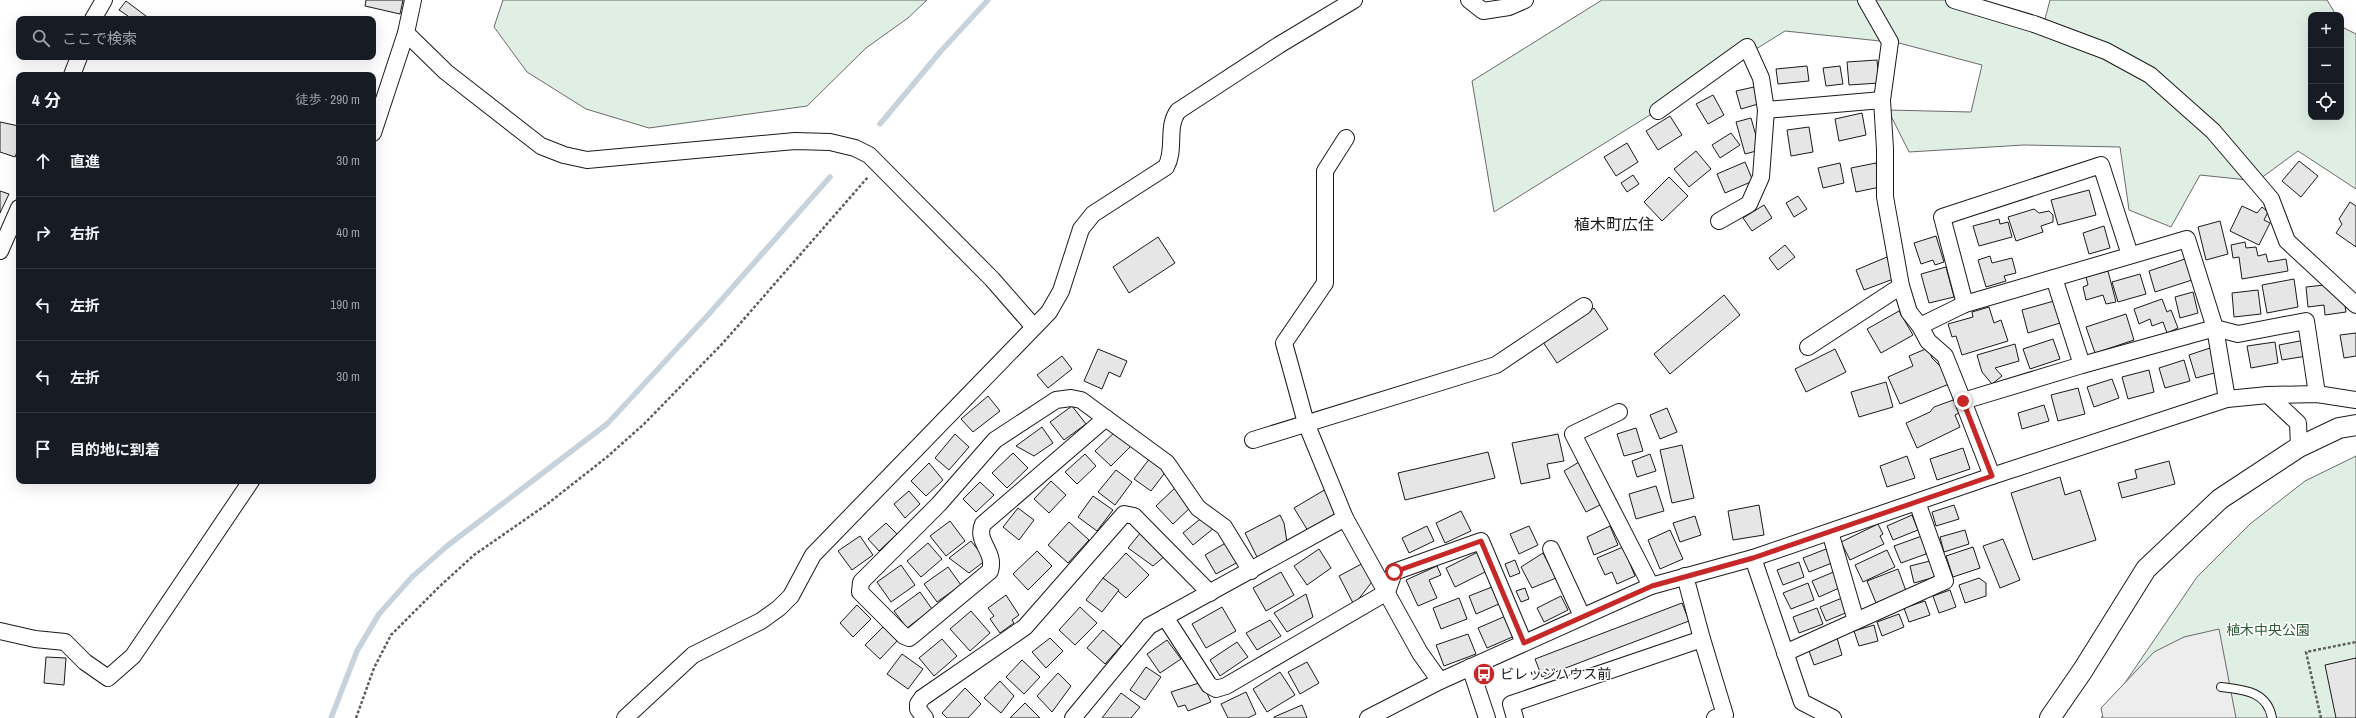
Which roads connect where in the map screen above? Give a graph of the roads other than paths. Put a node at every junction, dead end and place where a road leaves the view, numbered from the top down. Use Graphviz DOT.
graph roads {
  1 [pos="104,0"];
  2 [pos="413,0"];
  3 [pos="1354,0"];
  4 [pos="1469,0"];
  5 [pos="1525,0"];
  6 [pos="1866,0"];
  7 [pos="1954,0"];
  8 [pos="95,16"];
  9 [pos="406,33"];
  10 [pos="77,60"];
  11 [pos="73,72"];
  12 [pos="1882,100"];
  13 [pos="1766,110"];
  14 [pos="1658,111"];
  15 [pos="376,124"];
  16 [pos="1346,138"];
  17 [pos="16,215"];
  18 [pos="1719,221"];
  19 [pos="0,251"];
  20 [pos="2130,255"];
  21 [pos="2054,278"];
  22 [pos="1901,286"];
  23 [pos="1966,304"];
  24 [pos="2356,305"];
  25 [pos="1584,306"];
  26 [pos="1920,326"];
  27 [pos="1034,327"];
  28 [pos="2215,328"];
  29 [pos="1808,346"];
  30 [pos="2082,365"];
  31 [pos="2317,394"];
  32 [pos="2268,395"];
  33 [pos="2226,399"];
  34 [pos="2356,400"];
  35 [pos="1963,401"];
  36 [pos="1619,412"];
  37 [pos="1106,418"];
  38 [pos="1306,423"];
  39 [pos="2356,425"];
  40 [pos="1253,440"];
  41 [pos="2299,447"];
  42 [pos="1992,476"];
  43 [pos="249,484"];
  44 [pos="1918,502"];
  45 [pos="1345,518"];
  46 [pos="1830,532"];
  47 [pos="1551,549"];
  48 [pos="1753,558"];
  49 [pos="1251,571"];
  50 [pos="1685,576"];
  51 [pos="1652,586"];
  52 [pos="1387,592"];
  53 [pos="1210,593"];
  54 [pos="1582,616"];
  55 [pos="1165,617"];
  56 [pos="1856,621"];
  57 [pos="0,631"];
  58 [pos="1702,639"];
  59 [pos="1524,643"];
  60 [pos="1785,653"];
  61 [pos="1470,667"];
  62 [pos="1440,681"];
  63 [pos="2221,687"];
  64 [pos="625,718"];
  65 [pos="925,718"];
  66 [pos="1073,718"];
  67 [pos="1368,718"];
  68 [pos="1487,718"];
  69 [pos="1515,718"];
  70 [pos="1715,718"];
  71 [pos="1833,718"];
  72 [pos="2050,718"];
  73 [pos="2272,718"];
  1 -- 8 [label="street"];
  2 -- 9 [label="street"];
  3 -- 27 [label="street"];
  4 -- 5 [label="street"];
  6 -- 12 [label="street"];
  7 -- 24 [label="street"];
  9 -- 15 [label="street"];
  9 -- 27 [label="street"];
  10 -- 11 [label="street"];
  12 -- 13 [label="street"];
  12 -- 22 [label="street"];
  13 -- 14 [label="street"];
  13 -- 18 [label="street"];
  16 -- 38 [label="street"];
  17 -- 19 [label="street"];
  20 -- 21 [label="street"];
  20 -- 23 [label="street"];
  20 -- 28 [label="street"];
  21 -- 23 [label="street"];
  21 -- 30 [label="street"];
  22 -- 26 [label="street"];
  22 -- 29 [label="street"];
  23 -- 26 [label="street"];
  25 -- 38 [label="street"];
  26 -- 35 [label="street"];
  27 -- 64 [label="street"];
  28 -- 30 [label="street"];
  28 -- 31 [label="street"];
  28 -- 33 [label="street"];
  30 -- 35 [label="street"];
  31 -- 32 [label="street"];
  31 -- 34 [label="street"];
  32 -- 33 [label="street"];
  32 -- 41 [label="street"];
  33 -- 42 [label="street"];
  35 -- 42 [label="street"];
  36 -- 51 [label="street"];
  37 -- 37 [label="street"];
  37 -- 49 [label="street"];
  38 -- 40 [label="street"];
  38 -- 45 [label="street"];
  39 -- 41 [label="street"];
  41 -- 72 [label="street"];
  42 -- 44 [label="street"];
  43 -- 57 [label="street"];
  44 -- 46 [label="street"];
  44 -- 56 [label="street"];
  45 -- 49 [label="street"];
  45 -- 52 [label="street"];
  46 -- 48 [label="street"];
  46 -- 56 [label="street"];
  47 -- 54 [label="street"];
  48 -- 50 [label="street"];
  48 -- 60 [label="street"];
  49 -- 53 [label="street"];
  50 -- 51 [label="street"];
  50 -- 58 [label="street"];
  51 -- 54 [label="street"];
  52 -- 55 [label="street"];
  52 -- 59 [label="street"];
  52 -- 62 [label="street"];
  53 -- 55 [label="street"];
  53 -- 65 [label="street"];
  54 -- 59 [label="street"];
  55 -- 66 [label="street"];
  56 -- 60 [label="street"];
  58 -- 69 [label="street"];
  58 -- 70 [label="street"];
  59 -- 61 [label="street"];
  60 -- 71 [label="street"];
  61 -- 62 [label="street"];
  61 -- 68 [label="street"];
  62 -- 67 [label="street"];
  63 -- 73 [label="lane"];
}
